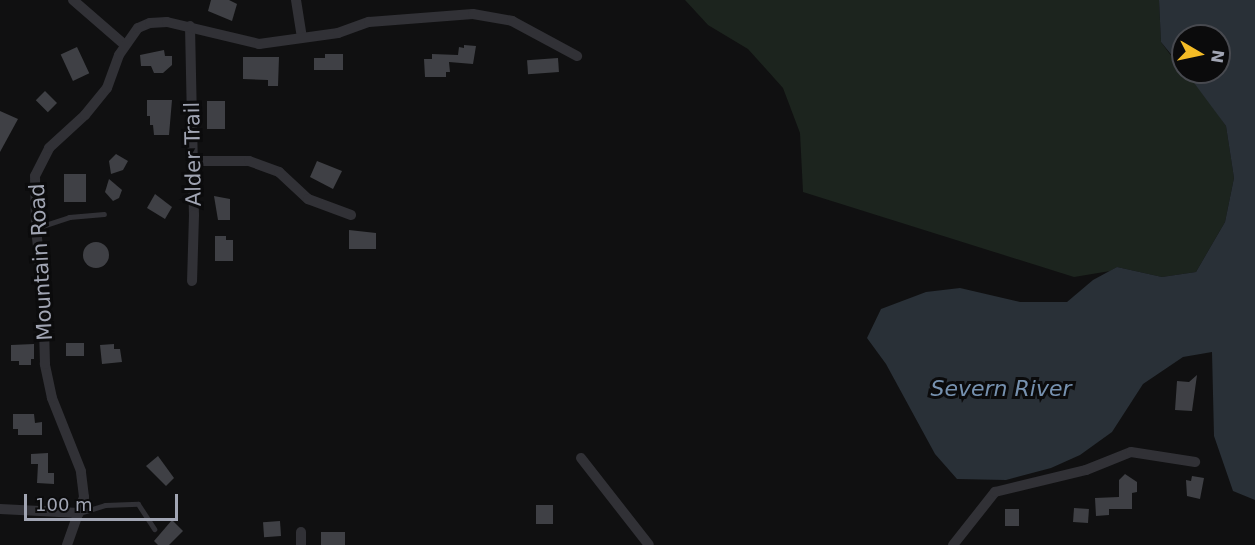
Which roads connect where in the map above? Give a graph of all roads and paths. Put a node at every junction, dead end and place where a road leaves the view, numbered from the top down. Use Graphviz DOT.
graph roads {
  1 [pos="73,0"];
  2 [pos="296,0"];
  3 [pos="190,26"];
  4 [pos="302,38"];
  5 [pos="125,45"];
  6 [pos="578,56"];
  7 [pos="193,161"];
  8 [pos="104,214"];
  9 [pos="351,215"];
  10 [pos="36,228"];
  11 [pos="192,281"];
  12 [pos="581,458"];
  13 [pos="1195,462"];
  14 [pos="0,509"];
  15 [pos="79,513"];
  16 [pos="154,530"];
  17 [pos="301,532"];
  18 [pos="67,545"];
  19 [pos="301,545"];
  20 [pos="649,545"];
  21 [pos="953,545"];
  1 -- 5 [label="street"];
  2 -- 4 [label="street"];
  3 -- 4 [label="street, Mountain Road"];
  3 -- 5 [label="street, Mountain Road"];
  3 -- 7 [label="street, Alder Trail"];
  4 -- 6 [label="street, Mountain Road"];
  5 -- 10 [label="street, Mountain Road"];
  7 -- 9 [label="street"];
  7 -- 11 [label="street, Alder Trail"];
  8 -- 10 [label="lane"];
  10 -- 15 [label="street, Mountain Road"];
  12 -- 20 [label="street"];
  13 -- 21 [label="street"];
  14 -- 15 [label="street"];
  15 -- 16 [label="lane"];
  15 -- 18 [label="street, Mountain Road"];
  17 -- 19 [label="street"];
}
